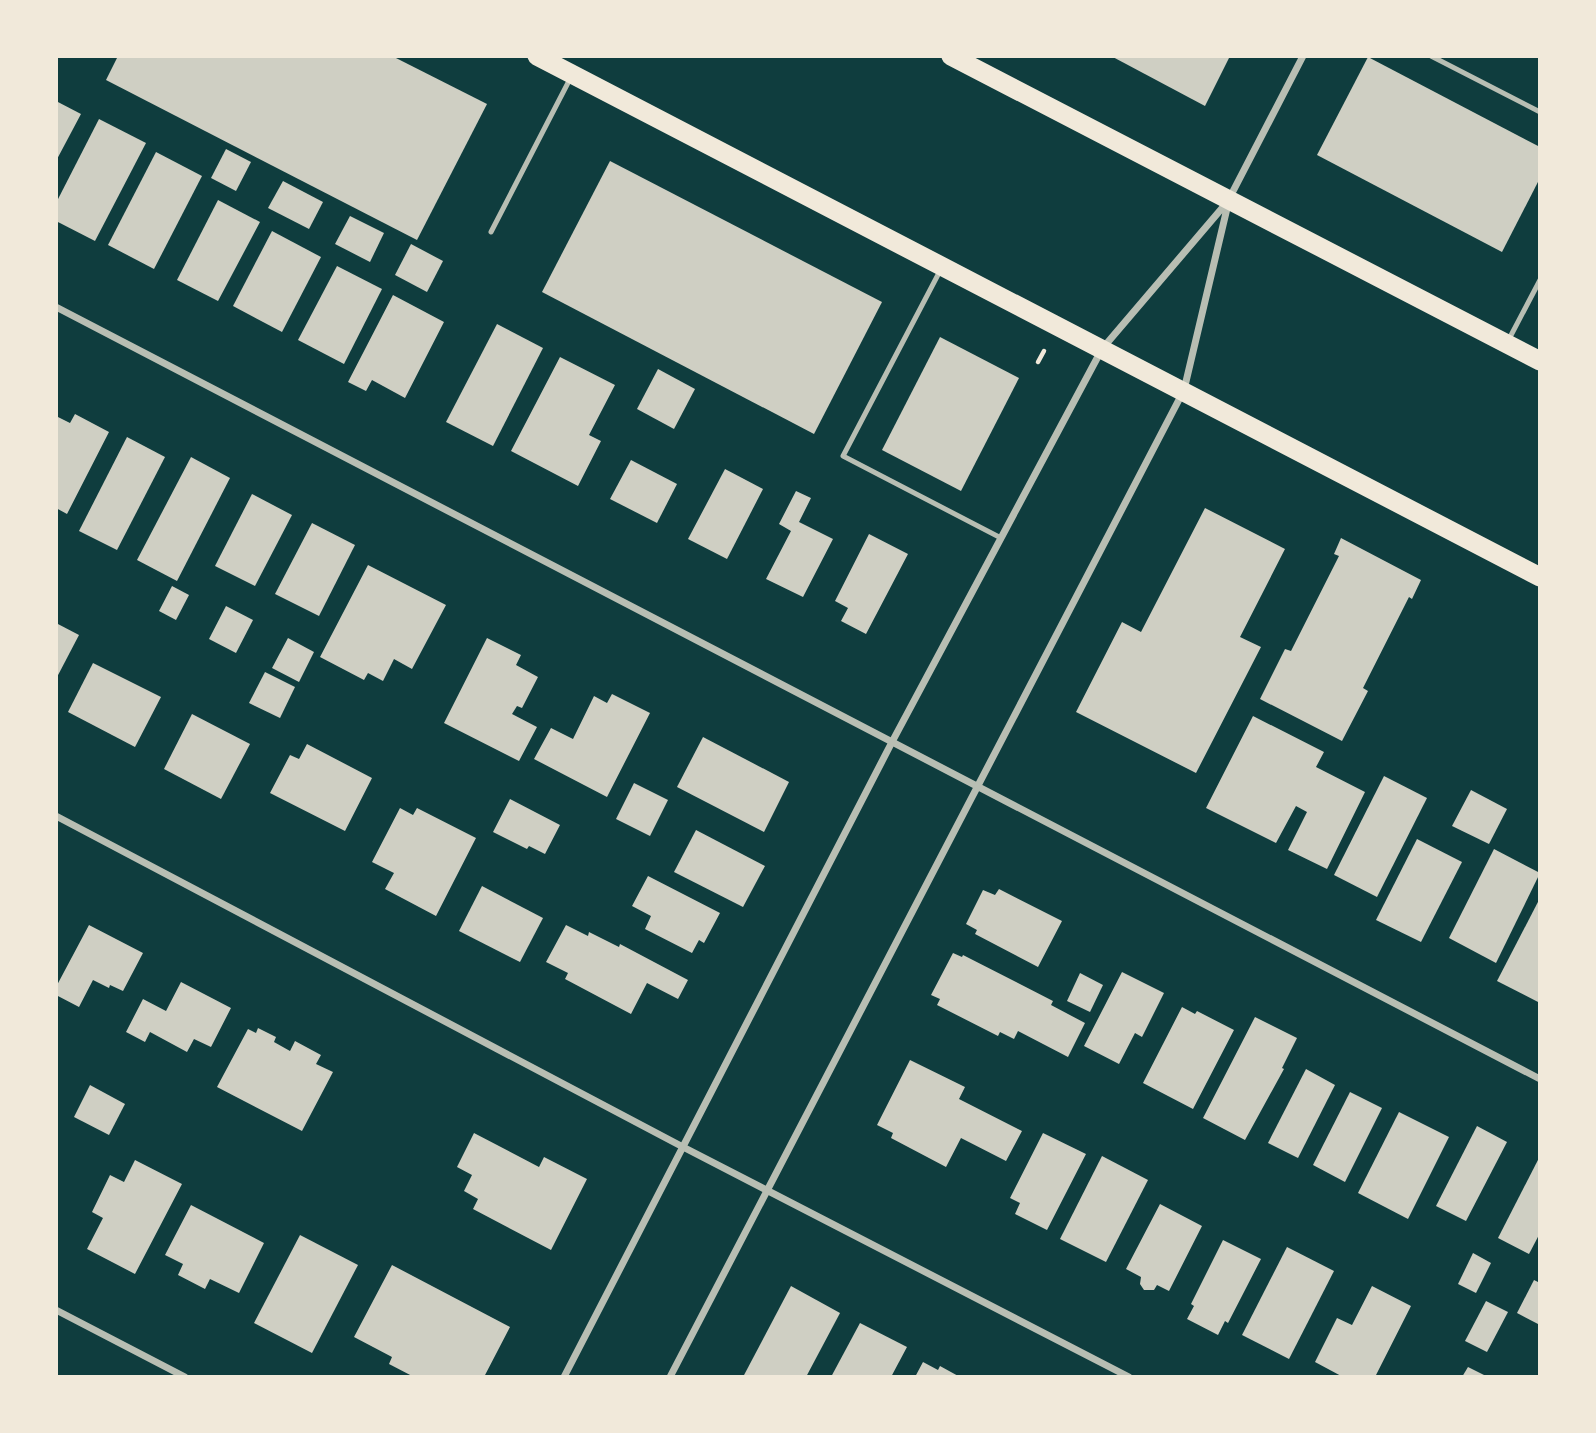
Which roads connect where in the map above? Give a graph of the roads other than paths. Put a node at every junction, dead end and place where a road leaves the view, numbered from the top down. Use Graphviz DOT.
graph roads {
  1 [pos="537,56"];
  2 [pos="951,56"];
  3 [pos="1303,56"];
  4 [pos="1431,56"];
  5 [pos="573,75"];
  6 [pos="1540,112"];
  7 [pos="1229,200"];
  8 [pos="491,232"];
  9 [pos="942,266"];
  10 [pos="1540,280"];
  11 [pos="56,307"];
  12 [pos="1507,344"];
  13 [pos="1101,349"];
  14 [pos="1540,361"];
  15 [pos="1184,390"];
  16 [pos="1001,538"];
  17 [pos="1540,577"];
  18 [pos="892,742"];
  19 [pos="976,786"];
  20 [pos="56,816"];
  21 [pos="1540,1079"];
  22 [pos="683,1147"];
  23 [pos="767,1190"];
  24 [pos="56,1310"];
  25 [pos="185,1377"];
  26 [pos="564,1377"];
  27 [pos="670,1377"];
  28 [pos="1129,1377"];
  1 -- 5 [label="highway"];
  2 -- 7 [label="highway"];
  3 -- 7 [label="street"];
  4 -- 6 [label="lane"];
  5 -- 8 [label="lane"];
  5 -- 9 [label="highway"];
  7 -- 12 [label="highway"];
  7 -- 13 [label="street"];
  7 -- 15 [label="street"];
  9 -- 13 [label="highway"];
  9 -- 16 [label="lane"];
  10 -- 12 [label="lane"];
  11 -- 18 [label="street"];
  12 -- 14 [label="highway"];
  13 -- 15 [label="highway"];
  13 -- 16 [label="street"];
  15 -- 17 [label="highway"];
  15 -- 19 [label="street"];
  16 -- 18 [label="street"];
  18 -- 19 [label="street"];
  18 -- 22 [label="street"];
  19 -- 21 [label="street"];
  19 -- 23 [label="street"];
  20 -- 22 [label="street"];
  22 -- 23 [label="street"];
  22 -- 26 [label="street"];
  23 -- 27 [label="street"];
  23 -- 28 [label="street"];
  24 -- 25 [label="street"];
}
